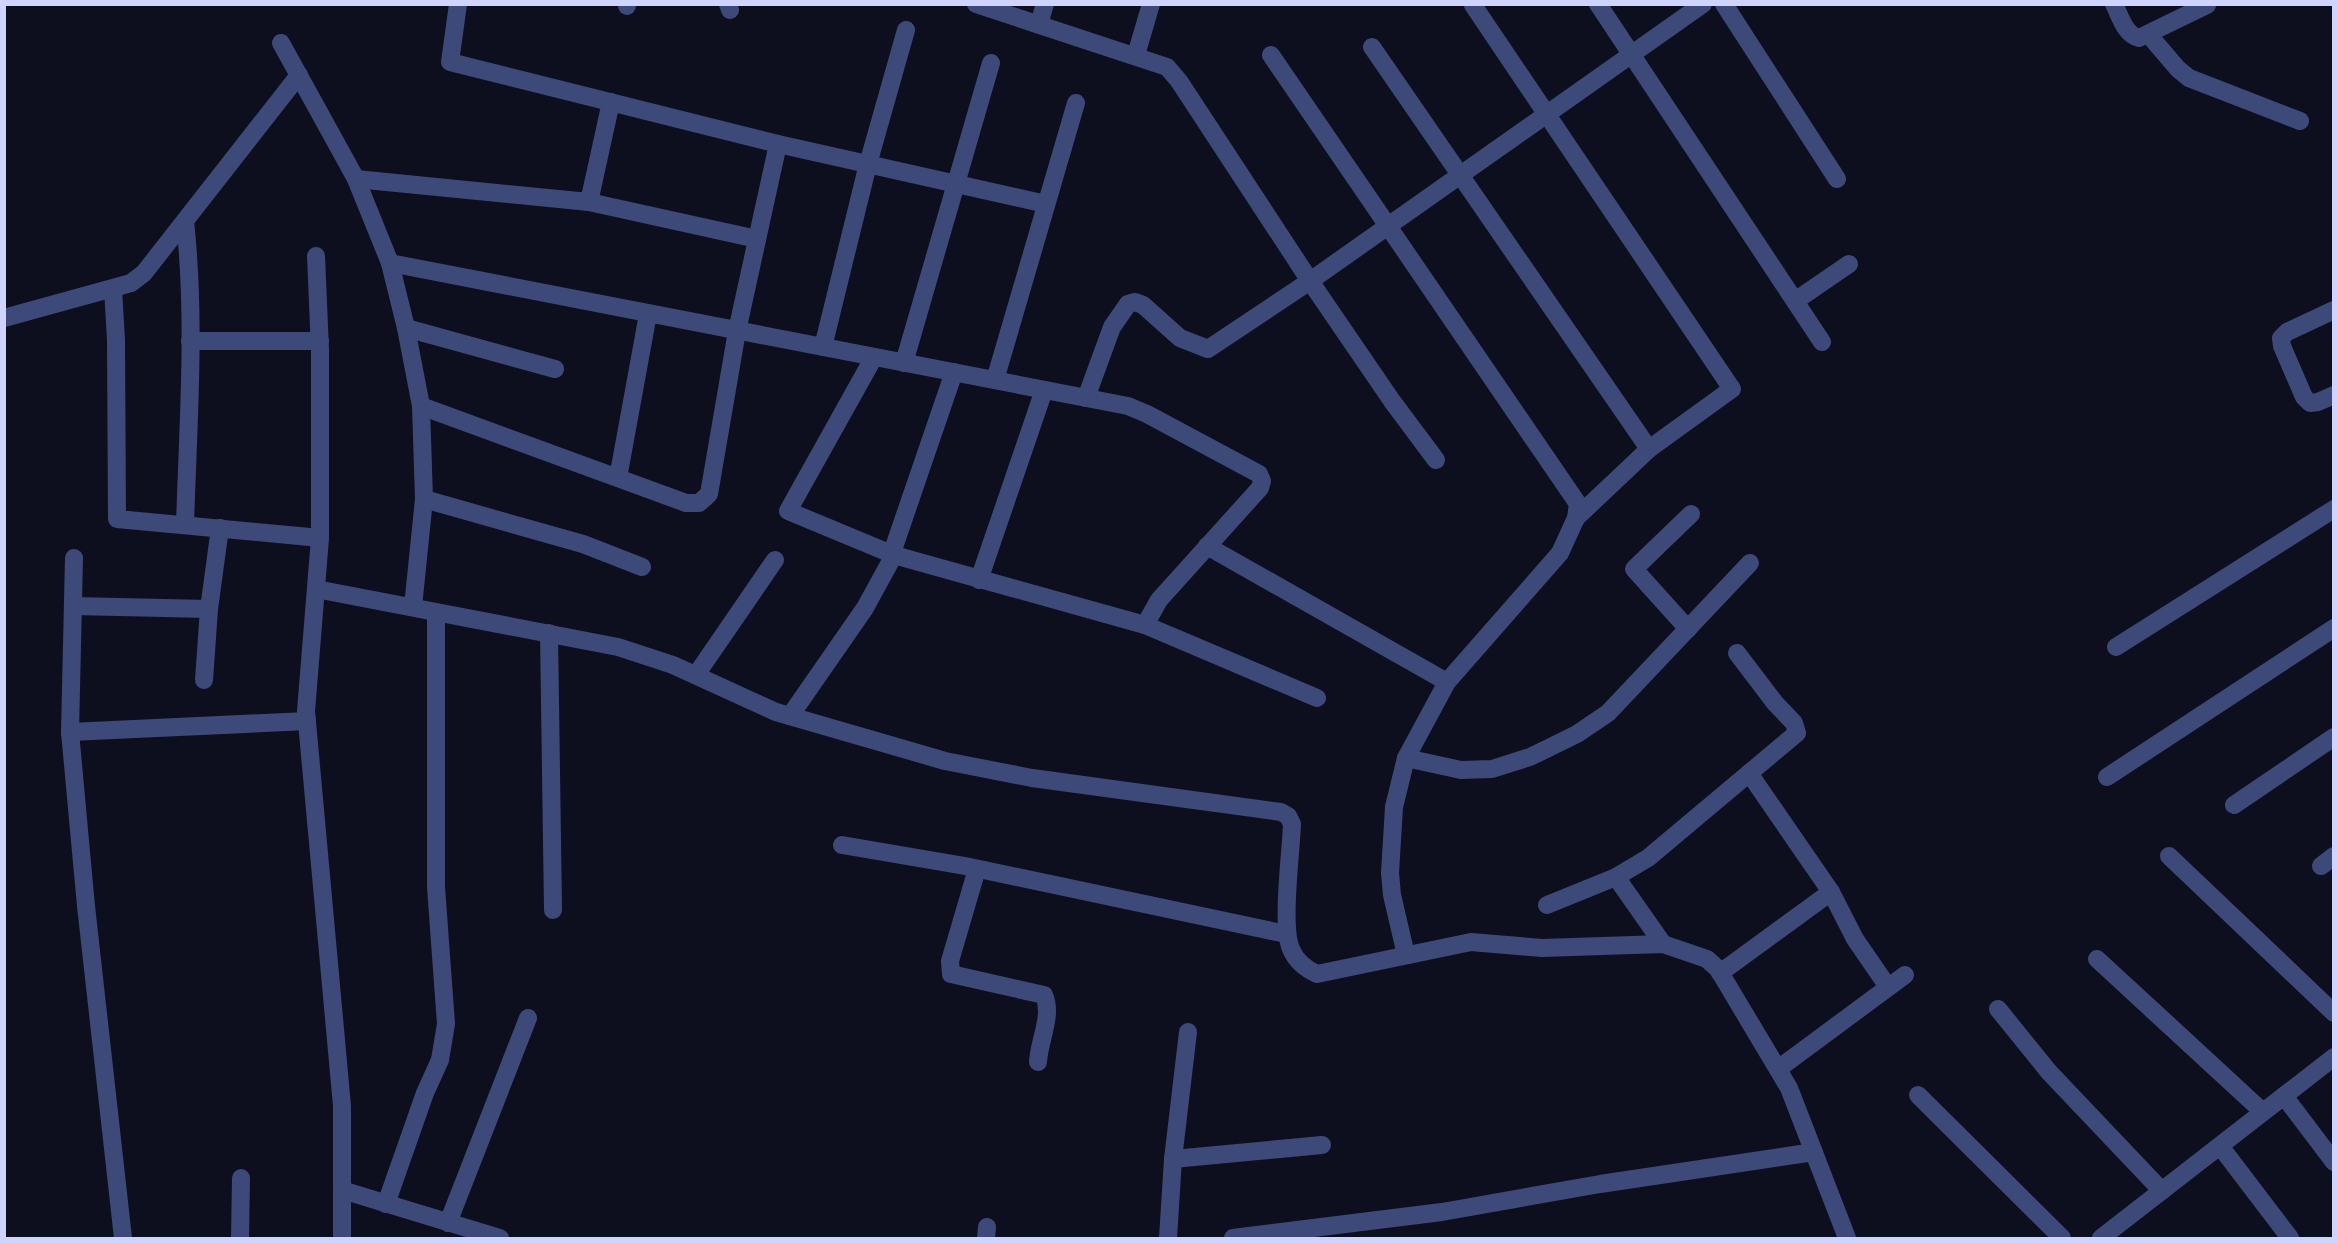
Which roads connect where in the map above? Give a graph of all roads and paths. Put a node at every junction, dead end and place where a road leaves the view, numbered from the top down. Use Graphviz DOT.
graph roads {
  1 [pos="458,4"];
  2 [pos="976,4"];
  3 [pos="1045,4"];
  4 [pos="1151,4"];
  5 [pos="1598,4"];
  6 [pos="1703,4"];
  7 [pos="1724,4"];
  8 [pos="2114,4"];
  9 [pos="1473,5"];
  10 [pos="2207,5"];
  11 [pos="1039,24"];
  12 [pos="906,30"];
  13 [pos="2148,34"];
  14 [pos="281,43"];
  15 [pos="1372,47"];
  16 [pos="1633,54"];
  17 [pos="1136,55"];
  18 [pos="1271,55"];
  19 [pos="991,63"];
  20 [pos="299,75"];
  21 [pos="611,102"];
  22 [pos="1076,103"];
  23 [pos="1546,114"];
  24 [pos="2300,121"];
  25 [pos="778,144"];
  26 [pos="868,164"];
  27 [pos="1460,175"];
  28 [pos="356,179"];
  29 [pos="1837,179"];
  30 [pos="956,183"];
  31 [pos="589,202"];
  32 [pos="1046,204"];
  33 [pos="185,221"];
  34 [pos="1388,226"];
  35 [pos="757,239"];
  36 [pos="316,256"];
  37 [pos="390,263"];
  38 [pos="1849,264"];
  39 [pos="1310,280"];
  40 [pos="113,289"];
  41 [pos="1795,301"];
  42 [pos="2334,310"];
  43 [pos="648,314"];
  44 [pos="4,318"];
  45 [pos="406,328"];
  46 [pos="737,330"];
  47 [pos="190,341"];
  48 [pos="320,341"];
  49 [pos="1822,342"];
  50 [pos="823,347"];
  51 [pos="874,357"];
  52 [pos="904,363"];
  53 [pos="555,369"];
  54 [pos="954,372"];
  55 [pos="995,380"];
  56 [pos="1044,390"];
  57 [pos="2334,395"];
  58 [pos="1086,398"];
  59 [pos="421,406"];
  60 [pos="1649,449"];
  61 [pos="1436,460"];
  62 [pos="618,478"];
  63 [pos="424,499"];
  64 [pos="2334,508"];
  65 [pos="1691,514"];
  66 [pos="1576,518"];
  67 [pos="185,525"];
  68 [pos="220,528"];
  69 [pos="320,538"];
  70 [pos="1207,546"];
  71 [pos="894,555"];
  72 [pos="74,558"];
  73 [pos="775,560"];
  74 [pos="1750,563"];
  75 [pos="642,567"];
  76 [pos="979,580"];
  77 [pos="316,589"];
  78 [pos="73,606"];
  79 [pos="413,608"];
  80 [pos="209,609"];
  81 [pos="436,612"];
  82 [pos="1145,624"];
  83 [pos="2334,628"];
  84 [pos="1688,629"];
  85 [pos="549,633"];
  86 [pos="2116,647"];
  87 [pos="1737,653"];
  88 [pos="696,675"];
  89 [pos="204,680"];
  90 [pos="1447,682"];
  91 [pos="1317,698"];
  92 [pos="790,716"];
  93 [pos="308,721"];
  94 [pos="70,732"];
  95 [pos="2334,737"];
  96 [pos="1406,758"];
  97 [pos="1749,773"];
  98 [pos="2107,777"];
  99 [pos="2234,805"];
  100 [pos="842,845"];
  101 [pos="2169,856"];
  102 [pos="978,869"];
  103 [pos="1616,877"];
  104 [pos="1831,892"];
  105 [pos="1547,905"];
  106 [pos="553,910"];
  107 [pos="1286,934"];
  108 [pos="1663,944"];
  109 [pos="1406,955"];
  110 [pos="2097,959"];
  111 [pos="1720,974"];
  112 [pos="1905,975"];
  113 [pos="1888,987"];
  114 [pos="1998,1009"];
  115 [pos="2334,1013"];
  116 [pos="528,1018"];
  117 [pos="1188,1032"];
  118 [pos="2334,1057"];
  119 [pos="1038,1062"];
  120 [pos="1778,1069"];
  121 [pos="1918,1095"];
  122 [pos="2284,1096"];
  123 [pos="2263,1112"];
  124 [pos="1322,1145"];
  125 [pos="2220,1146"];
  126 [pos="1814,1152"];
  127 [pos="1173,1159"];
  128 [pos="2334,1162"];
  129 [pos="241,1178"];
  130 [pos="342,1190"];
  131 [pos="2162,1191"];
  132 [pos="386,1204"];
  133 [pos="448,1223"];
  134 [pos="123,1239"];
  135 [pos="240,1239"];
  136 [pos="342,1239"];
  137 [pos="500,1239"];
  138 [pos="1168,1239"];
  139 [pos="1233,1239"];
  140 [pos="1847,1239"];
  141 [pos="2062,1239"];
  142 [pos="2101,1239"];
  143 [pos="2290,1239"];
  1 -- 21 [label="street"];
  2 -- 11 [label="street"];
  3 -- 11 [label="street"];
  4 -- 17 [label="street"];
  5 -- 16 [label="street"];
  6 -- 16 [label="street"];
  7 -- 29 [label="street"];
  8 -- 13 [label="street"];
  9 -- 23 [label="street"];
  10 -- 13 [label="street"];
  11 -- 17 [label="street"];
  12 -- 26 [label="street"];
  13 -- 24 [label="street"];
  14 -- 20 [label="street"];
  15 -- 27 [label="street"];
  16 -- 23 [label="street"];
  16 -- 41 [label="street"];
  17 -- 39 [label="street"];
  18 -- 34 [label="street"];
  19 -- 30 [label="street"];
  20 -- 28 [label="street"];
  20 -- 33 [label="street"];
  21 -- 25 [label="street"];
  21 -- 31 [label="street"];
  22 -- 32 [label="street"];
  23 -- 27 [label="street"];
  23 -- 60 [label="street"];
  25 -- 26 [label="street"];
  25 -- 35 [label="street"];
  26 -- 30 [label="street"];
  26 -- 50 [label="street"];
  27 -- 34 [label="street"];
  27 -- 60 [label="street"];
  28 -- 31 [label="street"];
  28 -- 37 [label="street"];
  30 -- 32 [label="street"];
  30 -- 52 [label="street"];
  31 -- 35 [label="street"];
  32 -- 55 [label="street"];
  33 -- 40 [label="street"];
  33 -- 47 [label="street"];
  34 -- 39 [label="street"];
  34 -- 66 [label="street"];
  35 -- 46 [label="street"];
  36 -- 48 [label="street"];
  37 -- 43 [label="street"];
  37 -- 45 [label="street"];
  38 -- 41 [label="street"];
  39 -- 58 [label="street"];
  39 -- 61 [label="street"];
  40 -- 44 [label="street"];
  40 -- 67 [label="street"];
  41 -- 49 [label="street"];
  42 -- 57 [label="street"];
  43 -- 46 [label="street"];
  43 -- 62 [label="street"];
  45 -- 53 [label="street"];
  45 -- 59 [label="street"];
  46 -- 50 [label="street"];
  46 -- 62 [label="street"];
  47 -- 48 [label="street"];
  47 -- 67 [label="street"];
  48 -- 69 [label="street"];
  50 -- 51 [label="street"];
  51 -- 52 [label="street"];
  51 -- 71 [label="street"];
  52 -- 54 [label="street"];
  54 -- 55 [label="street"];
  54 -- 71 [label="street"];
  55 -- 56 [label="street"];
  56 -- 58 [label="street"];
  56 -- 76 [label="street"];
  58 -- 70 [label="street"];
  59 -- 62 [label="street"];
  59 -- 63 [label="street"];
  60 -- 66 [label="street"];
  63 -- 75 [label="street"];
  63 -- 79 [label="street"];
  64 -- 86 [label="street"];
  65 -- 84 [label="street"];
  66 -- 90 [label="street"];
  67 -- 68 [label="street"];
  68 -- 69 [label="street"];
  68 -- 80 [label="street"];
  69 -- 77 [label="street"];
  70 -- 82 [label="street"];
  70 -- 90 [label="street"];
  71 -- 76 [label="street"];
  71 -- 92 [label="street"];
  72 -- 78 [label="street"];
  73 -- 88 [label="street"];
  74 -- 84 [label="street"];
  76 -- 82 [label="street"];
  77 -- 79 [label="street"];
  77 -- 93 [label="street"];
  78 -- 80 [label="street"];
  78 -- 94 [label="street"];
  79 -- 81 [label="street"];
  80 -- 89 [label="street"];
  81 -- 85 [label="street"];
  81 -- 132 [label="street"];
  82 -- 91 [label="street"];
  83 -- 98 [label="street"];
  84 -- 96 [label="street"];
  85 -- 88 [label="street"];
  85 -- 106 [label="street"];
  87 -- 97 [label="street"];
  88 -- 92 [label="street"];
  90 -- 96 [label="street"];
  92 -- 107 [label="street"];
  93 -- 94 [label="street"];
  93 -- 130 [label="street"];
  94 -- 134 [label="street"];
  95 -- 99 [label="street"];
  96 -- 109 [label="street"];
  97 -- 103 [label="street"];
  97 -- 104 [label="street"];
  100 -- 102 [label="street"];
  101 -- 115 [label="street"];
  102 -- 107 [label="street"];
  102 -- 119 [label="street"];
  103 -- 105 [label="street"];
  103 -- 108 [label="street"];
  104 -- 111 [label="street"];
  104 -- 113 [label="street"];
  107 -- 109 [label="street"];
  108 -- 109 [label="street"];
  108 -- 111 [label="street"];
  110 -- 123 [label="street"];
  111 -- 120 [label="street"];
  112 -- 113 [label="street"];
  113 -- 120 [label="street"];
  114 -- 131 [label="street"];
  116 -- 133 [label="street"];
  117 -- 127 [label="street"];
  118 -- 122 [label="street"];
  120 -- 126 [label="street"];
  121 -- 141 [label="street"];
  122 -- 123 [label="street"];
  122 -- 128 [label="street"];
  123 -- 125 [label="street"];
  124 -- 127 [label="street"];
  125 -- 131 [label="street"];
  125 -- 143 [label="street"];
  126 -- 139 [label="street"];
  126 -- 140 [label="street"];
  127 -- 138 [label="street"];
  129 -- 135 [label="street"];
  130 -- 132 [label="street"];
  130 -- 136 [label="street"];
  131 -- 142 [label="street"];
  132 -- 133 [label="street"];
  133 -- 137 [label="street"];
}
